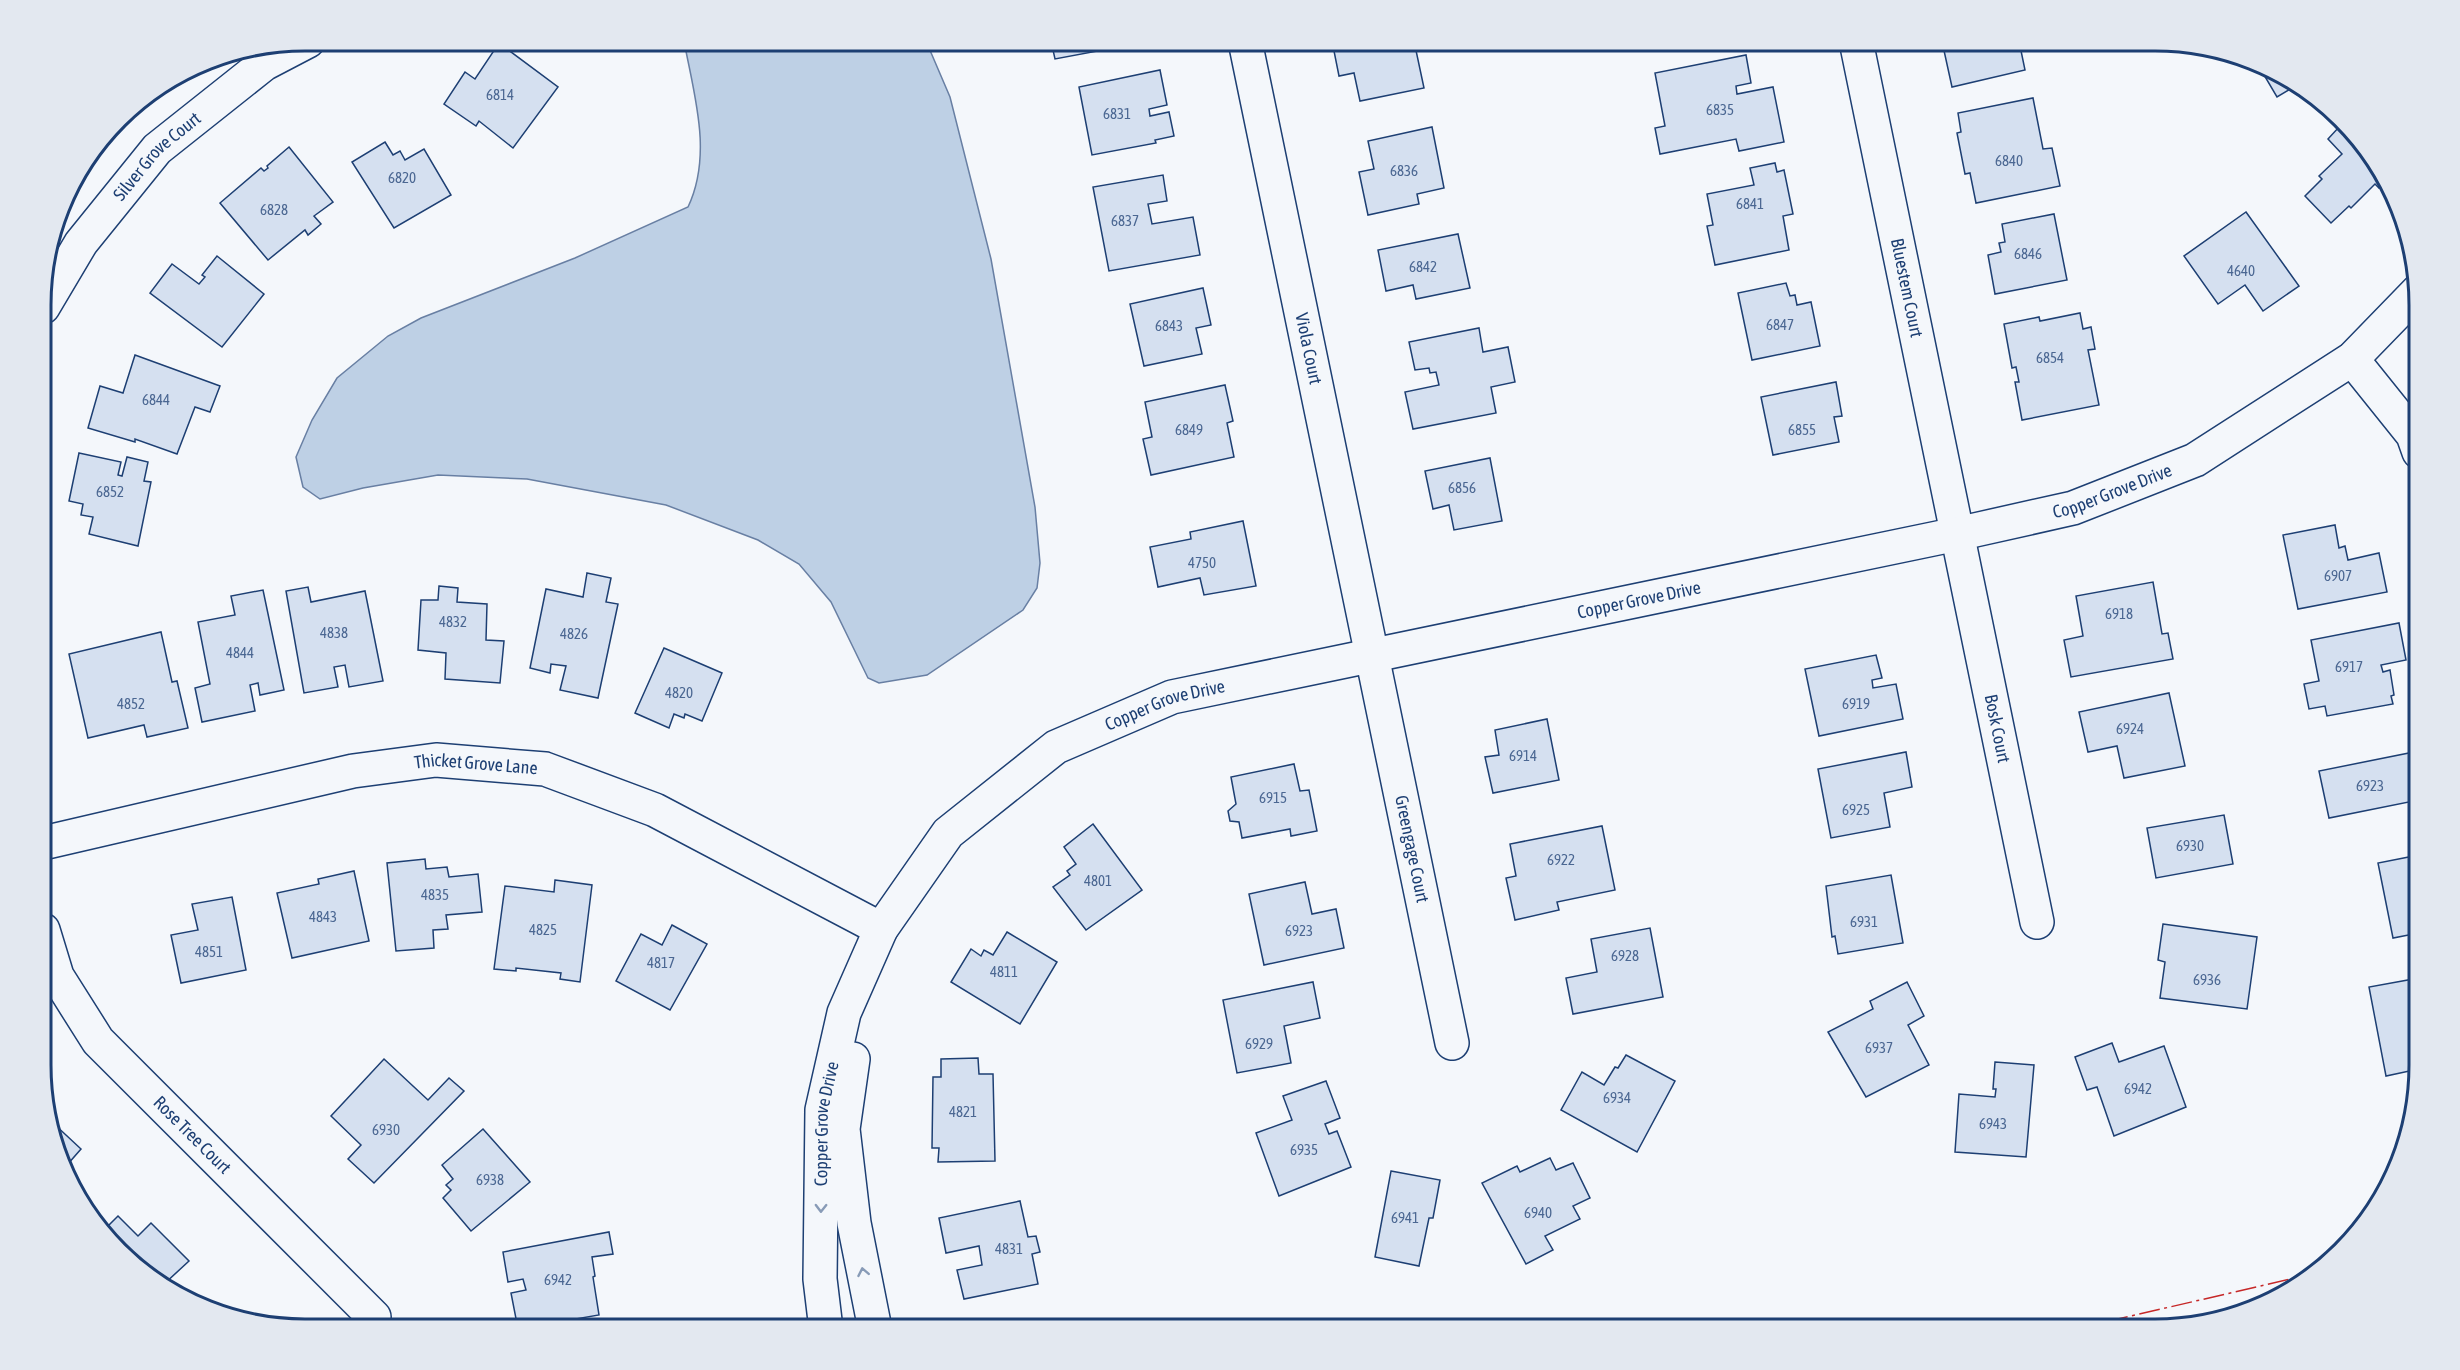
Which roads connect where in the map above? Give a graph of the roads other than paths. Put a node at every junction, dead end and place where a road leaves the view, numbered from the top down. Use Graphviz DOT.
graph roads {
  1 [pos="1247,51"];
  2 [pos="1858,51"];
  3 [pos="286,52"];
  4 [pos="52,292"];
  5 [pos="2409,301"];
  6 [pos="2352,359"];
  7 [pos="2409,430"];
  8 [pos="1958,534"];
  9 [pos="1372,655"];
  10 [pos="51,841"];
  11 [pos="2037,922"];
  12 [pos="881,928"];
  13 [pos="51,956"];
  14 [pos="1452,1043"];
  15 [pos="374,1317"];
  16 [pos="825,1319"];
  17 [pos="873,1319"];
  1 -- 9 [label="street, Viola Court"];
  2 -- 8 [label="street, Bluestem Court"];
  3 -- 4 [label="street, Silver Grove Court"];
  5 -- 6 [label="street, Copper Grove Drive"];
  6 -- 7 [label="street"];
  6 -- 8 [label="street, Copper Grove Drive"];
  8 -- 9 [label="street, Copper Grove Drive"];
  8 -- 11 [label="street, Bosk Court"];
  9 -- 12 [label="street, Copper Grove Drive"];
  9 -- 14 [label="street, Greengage Court"];
  10 -- 12 [label="street, Thicket Grove Lane"];
  12 -- 16 [label="street, Copper Grove Drive, one-way"];
  17 -- 12 [label="street, Copper Grove Drive, one-way"];
  13 -- 15 [label="street, Rose Tree Court"];
}
